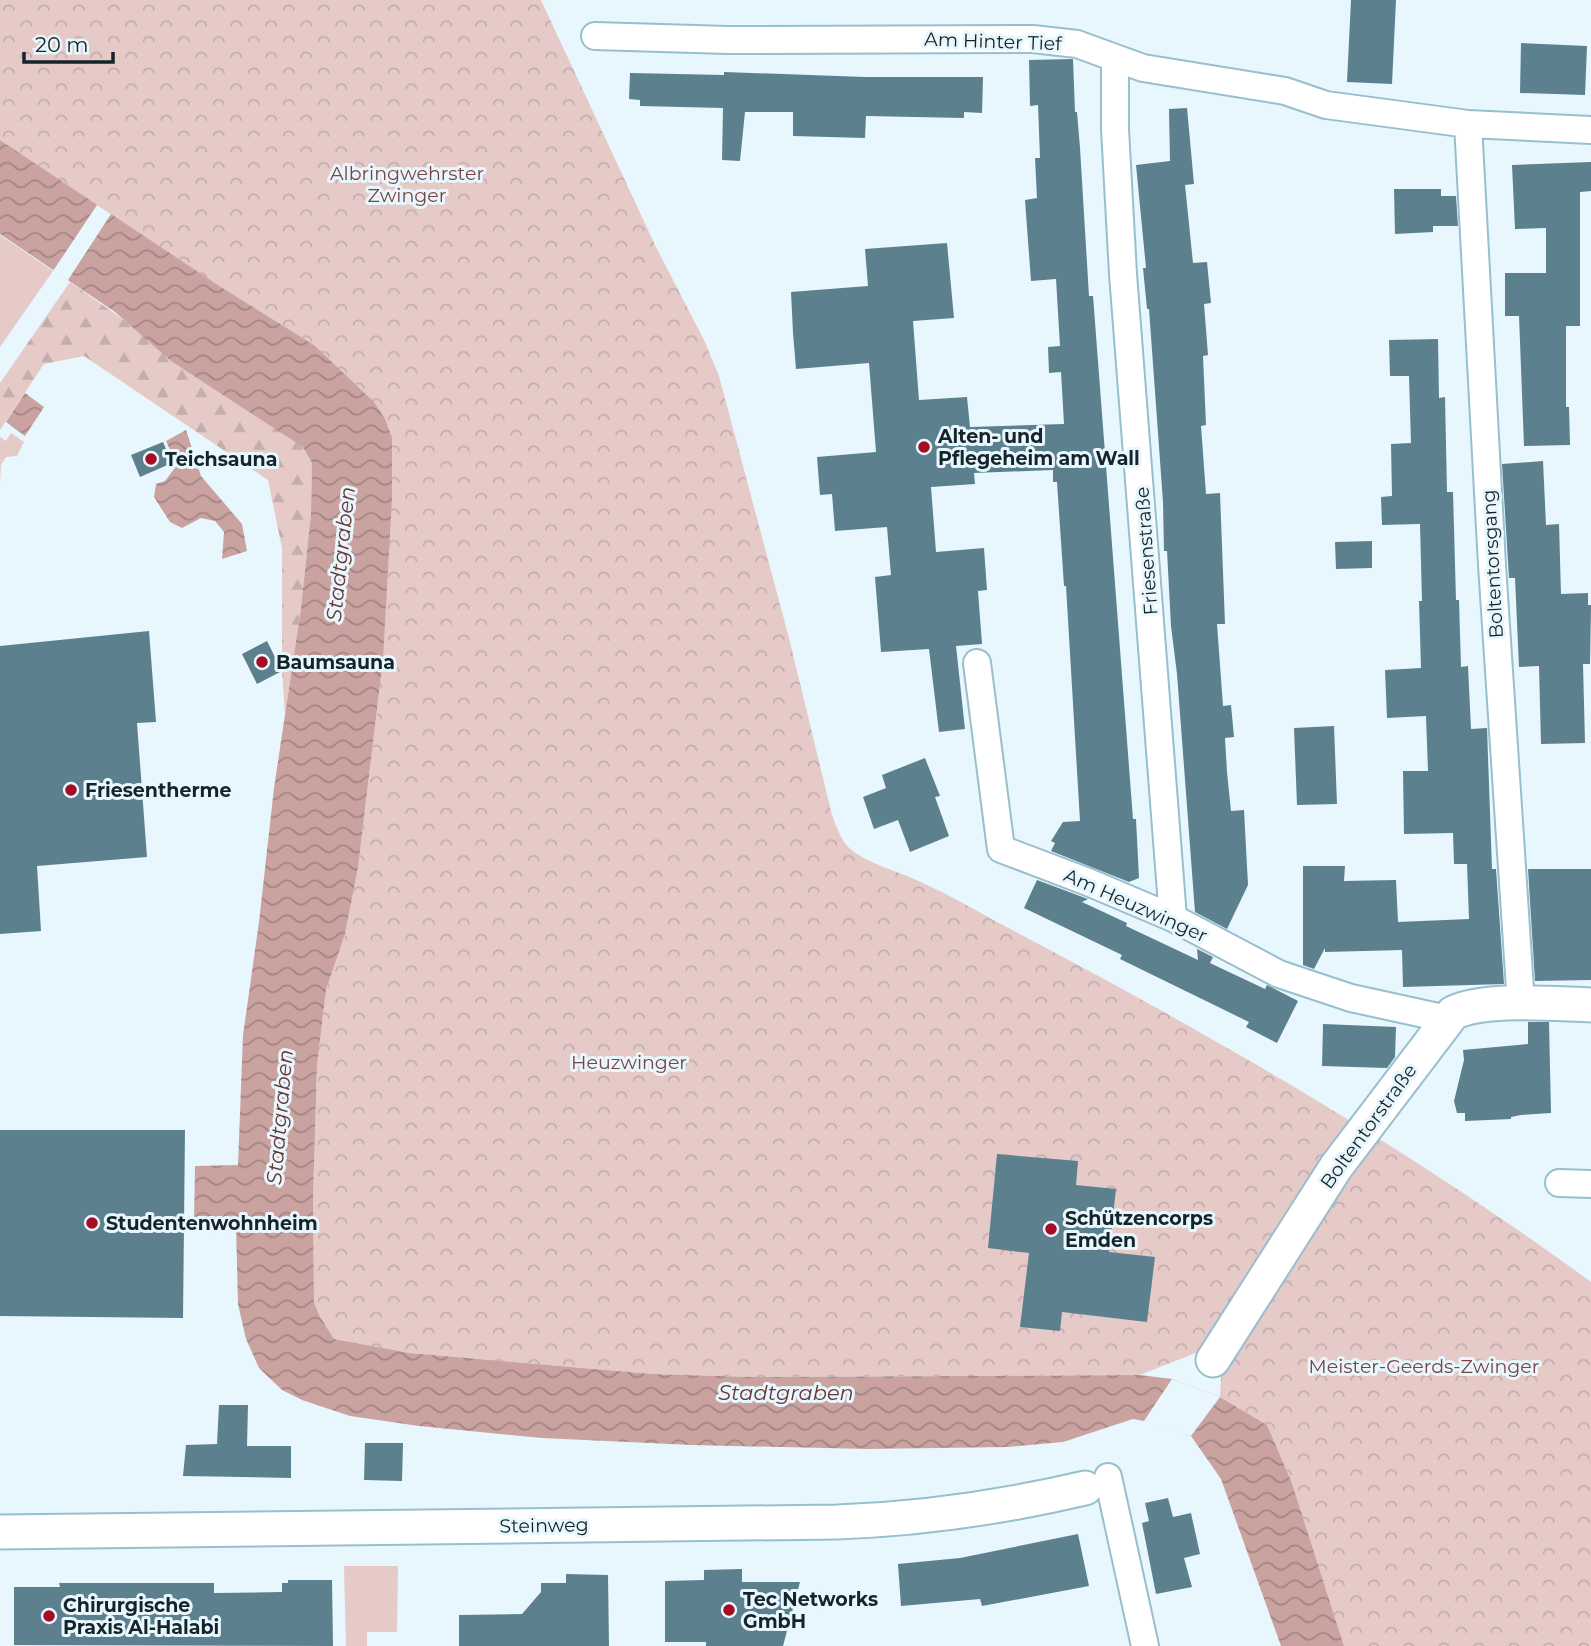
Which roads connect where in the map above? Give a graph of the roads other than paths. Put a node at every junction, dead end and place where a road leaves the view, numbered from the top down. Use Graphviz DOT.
graph roads {
  1 [pos="595,36"];
  2 [pos="1115,58"];
  3 [pos="1468,124"];
  4 [pos="1591,130"];
  5 [pos="977,663"];
  6 [pos="1173,918"];
  7 [pos="1521,1004"];
  8 [pos="1591,1004"];
  9 [pos="1447,1019"];
  10 [pos="1559,1183"];
  11 [pos="1591,1184"];
  12 [pos="1213,1360"];
  13 [pos="1096,1483"];
  14 [pos="0,1532"];
  15 [pos="1144,1646"];
  1 -- 2 [label="street, Am Hinter Tief"];
  2 -- 3 [label="street, Am Hinter Tief"];
  2 -- 6 [label="street, Friesenstraße"];
  3 -- 4 [label="street, Am Hinter Tief"];
  3 -- 7 [label="street, Boltentorsgang"];
  5 -- 6 [label="street, Am Heuzwinger"];
  6 -- 9 [label="street, Am Heuzwinger"];
  7 -- 8 [label="street"];
  7 -- 9 [label="street"];
  9 -- 12 [label="street, Boltentorstraße"];
  10 -- 11 [label="street"];
  13 -- 14 [label="street, Steinweg"];
  13 -- 15 [label="street"];
}
